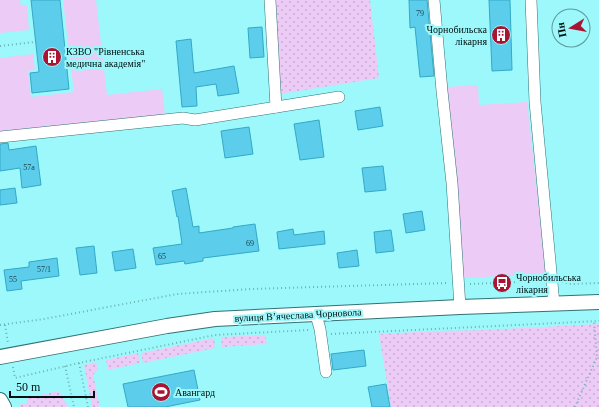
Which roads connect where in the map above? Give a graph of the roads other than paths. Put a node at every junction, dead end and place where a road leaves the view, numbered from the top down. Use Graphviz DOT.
graph roads {
  1 [pos="270,0"];
  2 [pos="434,0"];
  3 [pos="531,0"];
  4 [pos="339,97"];
  5 [pos="276,107"];
  6 [pos="0,136"];
  7 [pos="599,302"];
  8 [pos="554,304"];
  9 [pos="460,307"];
  10 [pos="316,315"];
  11 [pos="0,357"];
  12 [pos="326,372"];
  13 [pos="0,400"];
  14 [pos="4,407"];
  1 -- 5 [label="lane"];
  2 -- 9 [label="lane"];
  3 -- 8 [label="lane"];
  4 -- 5 [label="lane"];
  5 -- 6 [label="lane"];
  7 -- 8 [label="main road, вулиця Вʼячеслава Чорновола"];
  8 -- 9 [label="main road, вулиця Вʼячеслава Чорновола"];
  9 -- 10 [label="main road, вулиця Вʼячеслава Чорновола"];
  10 -- 11 [label="main road, вулиця Вʼячеслава Чорновола"];
  10 -- 12 [label="lane"];
  13 -- 14 [label="main road"];
}
